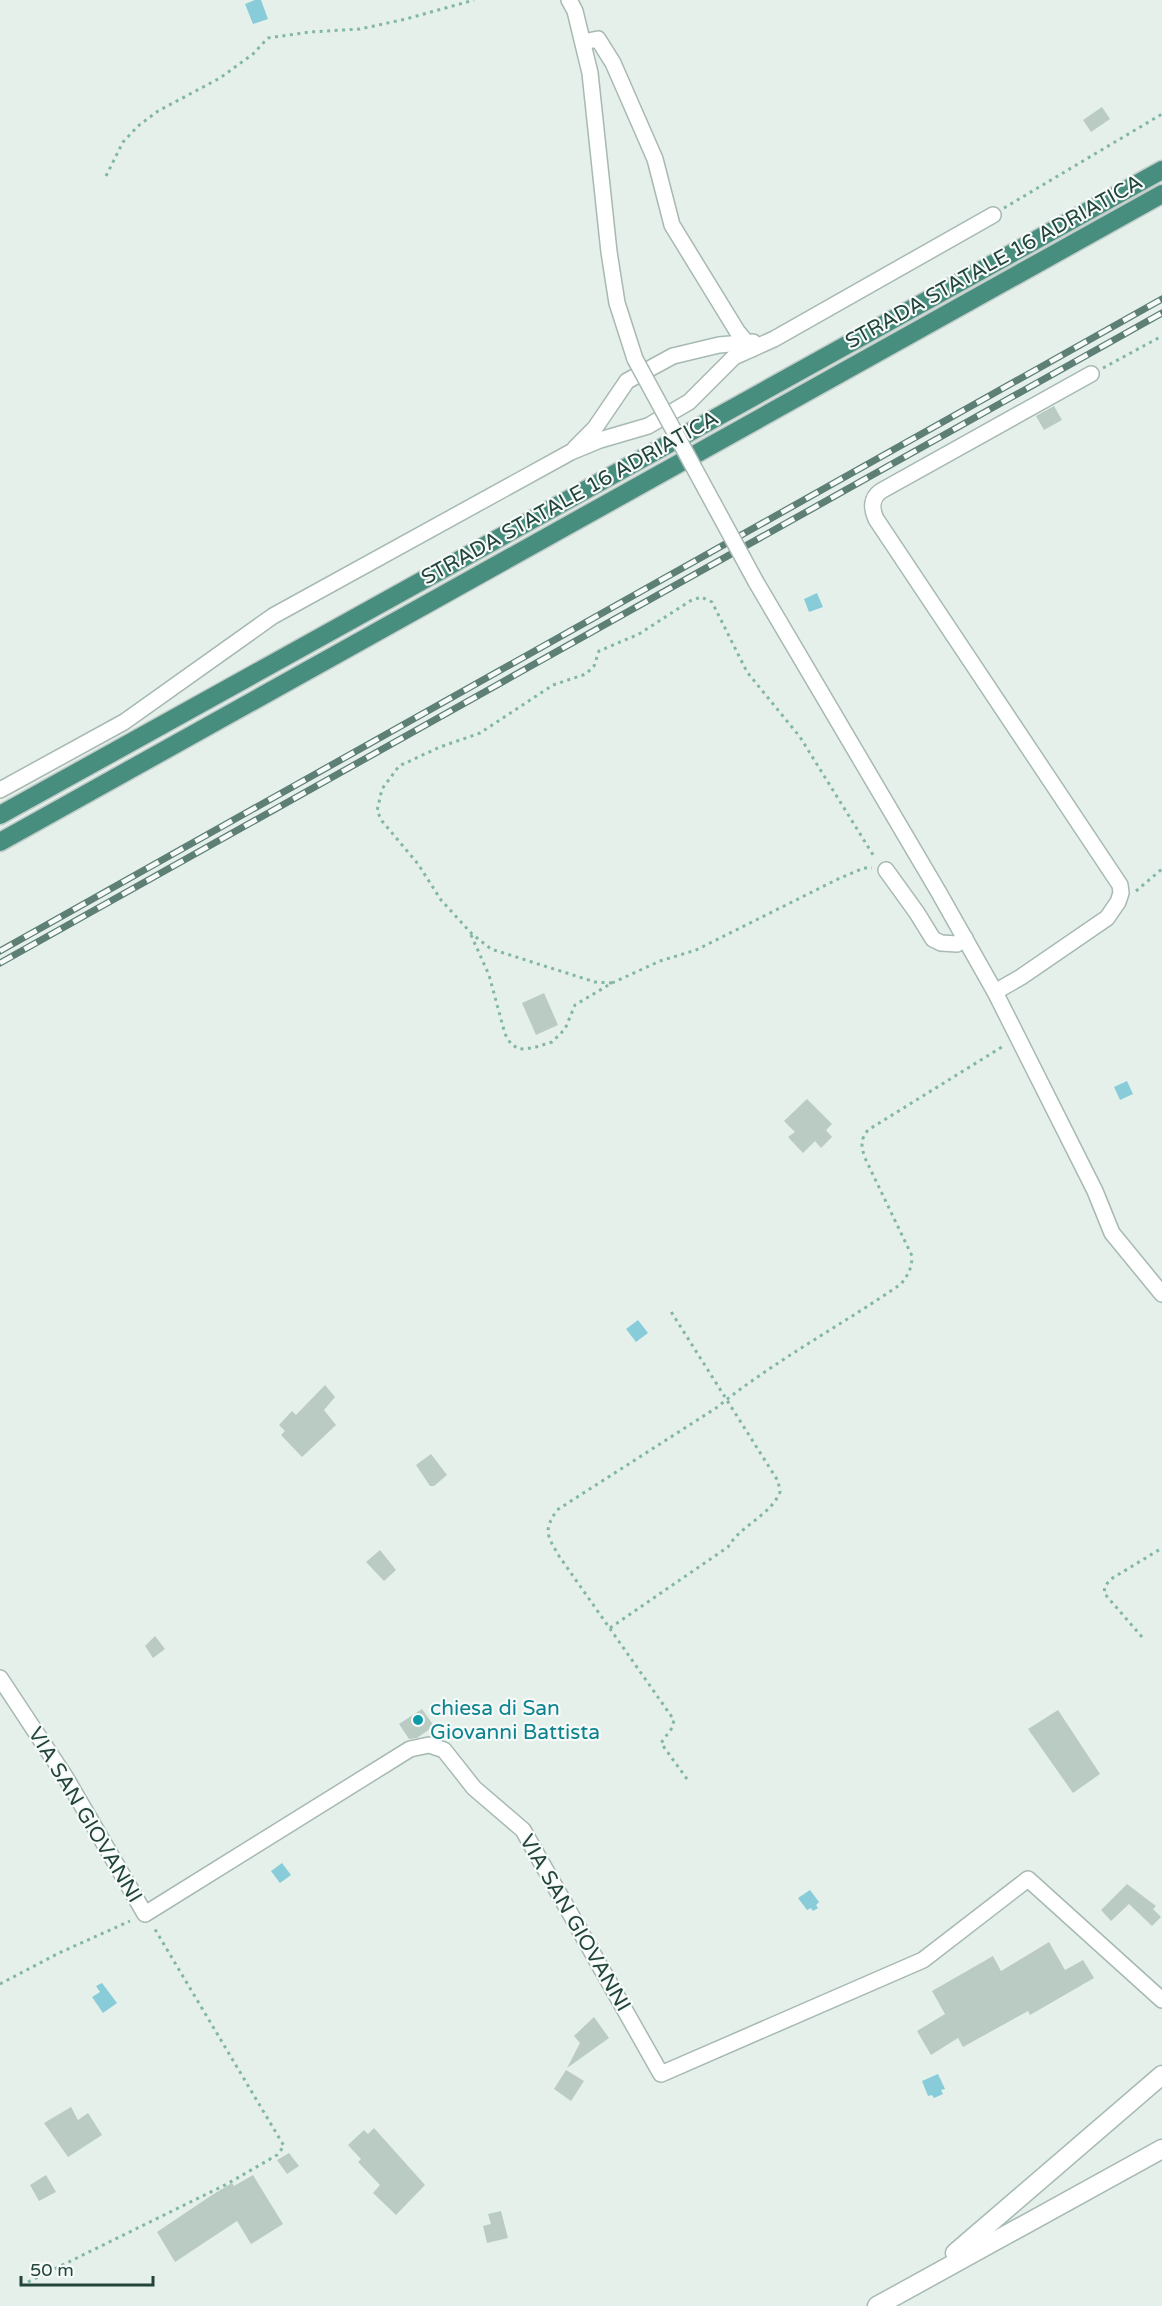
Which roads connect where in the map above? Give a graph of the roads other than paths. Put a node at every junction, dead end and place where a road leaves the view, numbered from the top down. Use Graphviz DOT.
graph roads {
  1 [pos="569,0"];
  2 [pos="583,42"];
  3 [pos="1162,170"];
  4 [pos="1162,194"];
  5 [pos="993,215"];
  6 [pos="749,346"];
  7 [pos="1091,375"];
  8 [pos="571,452"];
  9 [pos="0,790"];
  10 [pos="0,815"];
  11 [pos="0,842"];
  12 [pos="886,871"];
  13 [pos="964,938"];
  14 [pos="995,992"];
  15 [pos="1162,1294"];
  16 [pos="0,1678"];
  17 [pos="1162,2000"];
  18 [pos="1162,2075"];
  19 [pos="1162,2149"];
  20 [pos="929,2276"];
  21 [pos="877,2306"];
  1 -- 2 [label="street"];
  2 -- 6 [label="street"];
  2 -- 13 [label="street, bridge"];
  3 -- 10 [label="highway, STRADA STATALE 16 ADRIATICA"];
  4 -- 11 [label="highway, STRADA STATALE 16 ADRIATICA"];
  5 -- 6 [label="street"];
  6 -- 8 [label="street"];
  6 -- 8 [label="street"];
  7 -- 14 [label="street"];
  8 -- 9 [label="street"];
  12 -- 13 [label="street"];
  13 -- 14 [label="street"];
  14 -- 15 [label="street"];
  16 -- 17 [label="street, VIA SAN GIOVANNI"];
  18 -- 20 [label="street"];
  19 -- 20 [label="street"];
  20 -- 21 [label="street"];
}
